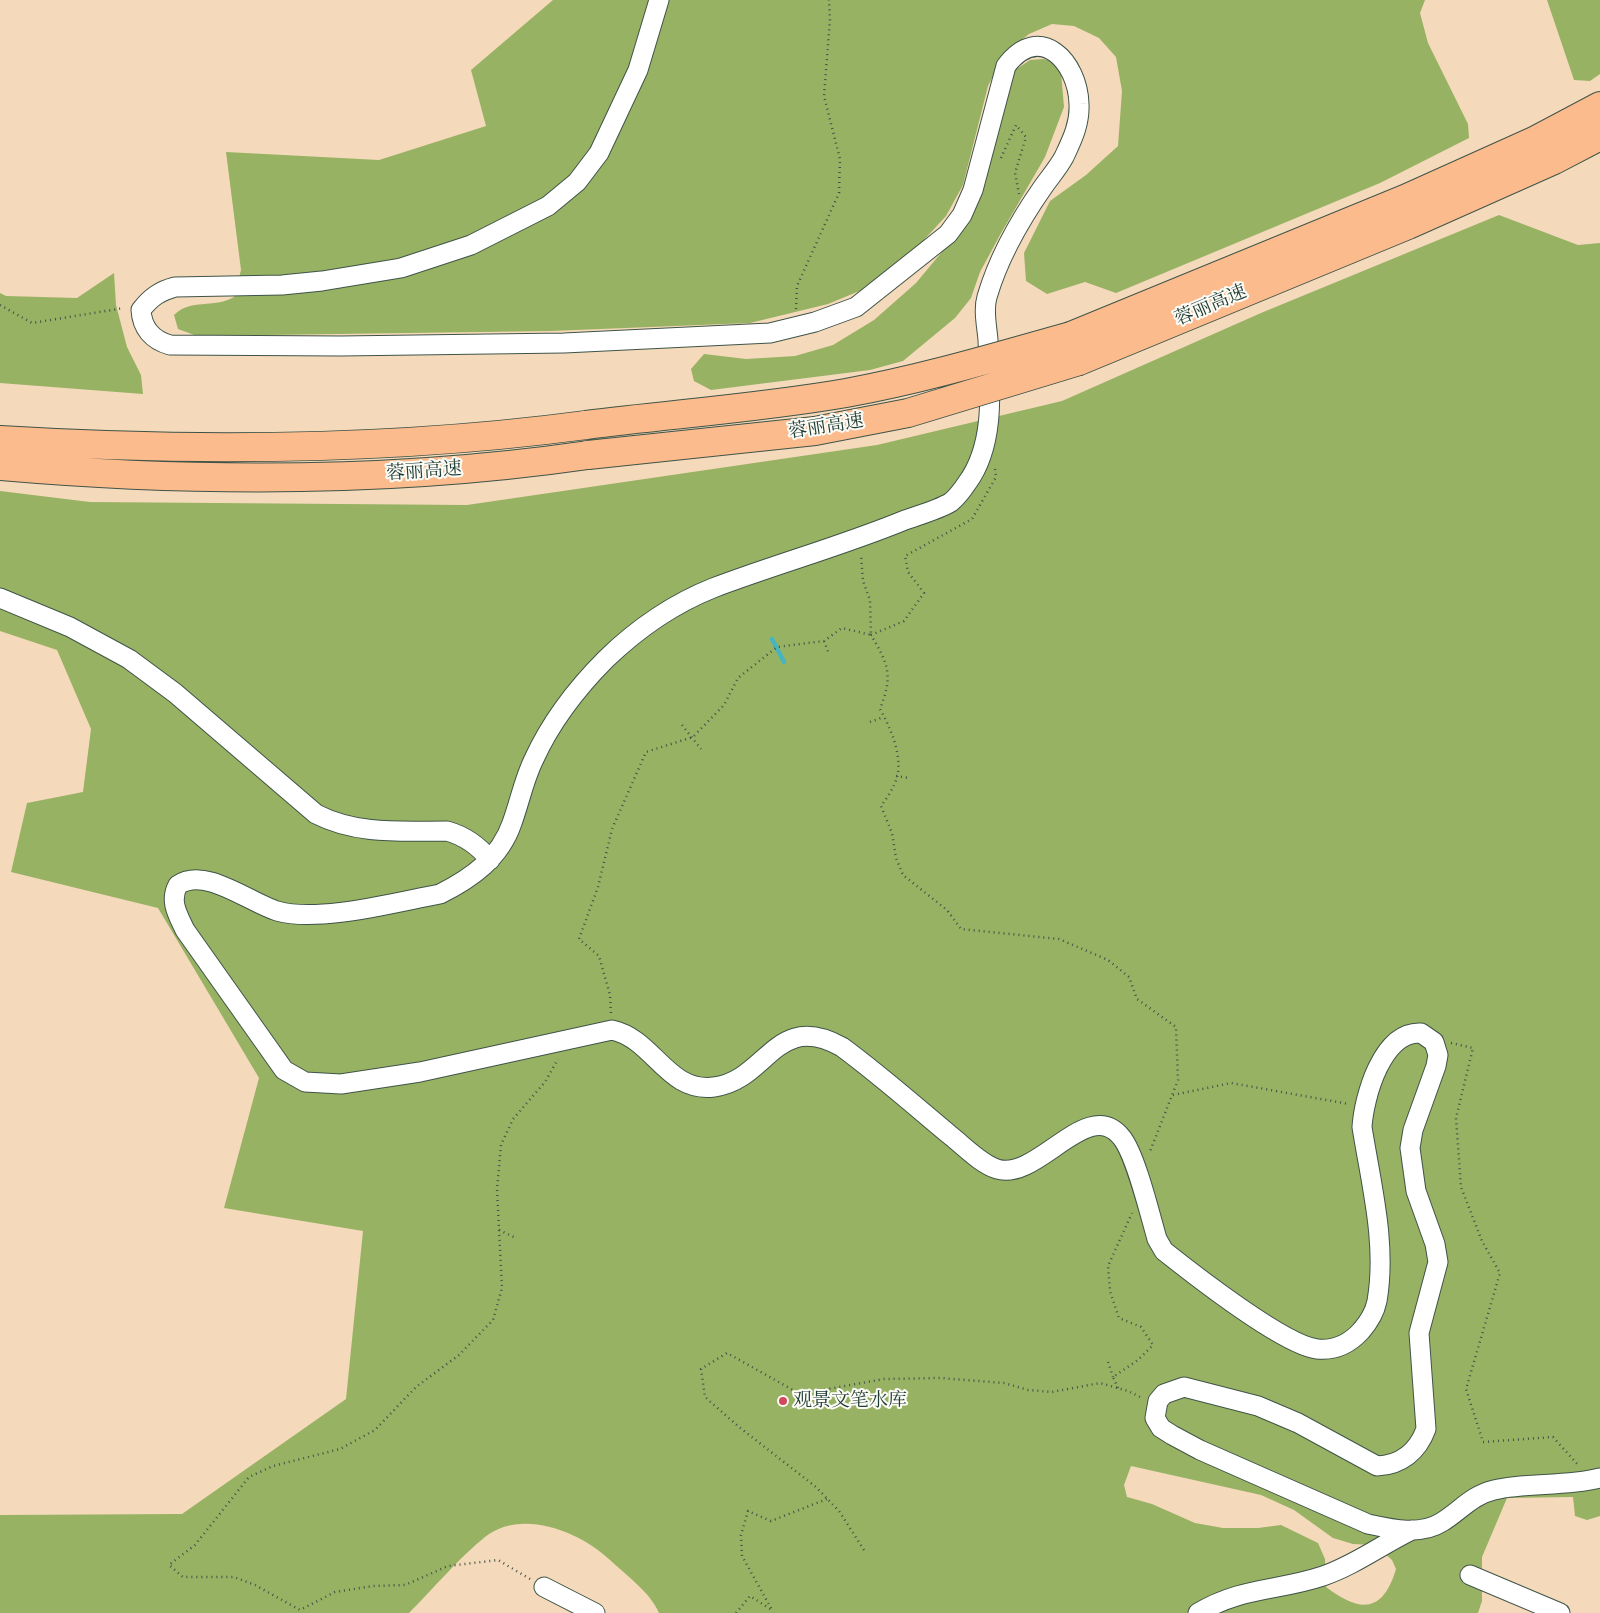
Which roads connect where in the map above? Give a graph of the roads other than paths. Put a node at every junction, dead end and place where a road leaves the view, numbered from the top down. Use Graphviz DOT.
graph roads {
  1 [pos="660,0"];
  2 [pos="1600,106"];
  3 [pos="1600,136"];
  4 [pos="1075,348"];
  5 [pos="0,440"];
  6 [pos="0,466"];
  7 [pos="0,598"];
  8 [pos="490,860"];
  9 [pos="1596,1479"];
  10 [pos="1412,1530"];
  11 [pos="1470,1575"];
  12 [pos="544,1587"];
  13 [pos="595,1613"];
  14 [pos="1198,1613"];
  15 [pos="1560,1613"];
  1 -- 8 [label="street"];
  2 -- 4 [label="highway, 蓉丽高速"];
  3 -- 4 [label="highway, 蓉丽高速"];
  4 -- 5 [label="highway, 蓉丽高速, bridge"];
  4 -- 6 [label="highway, 蓉丽高速, bridge"];
  7 -- 8 [label="street"];
  8 -- 10 [label="street"];
  9 -- 10 [label="street"];
  10 -- 14 [label="street"];
  11 -- 15 [label="street"];
  12 -- 13 [label="street"];
}
